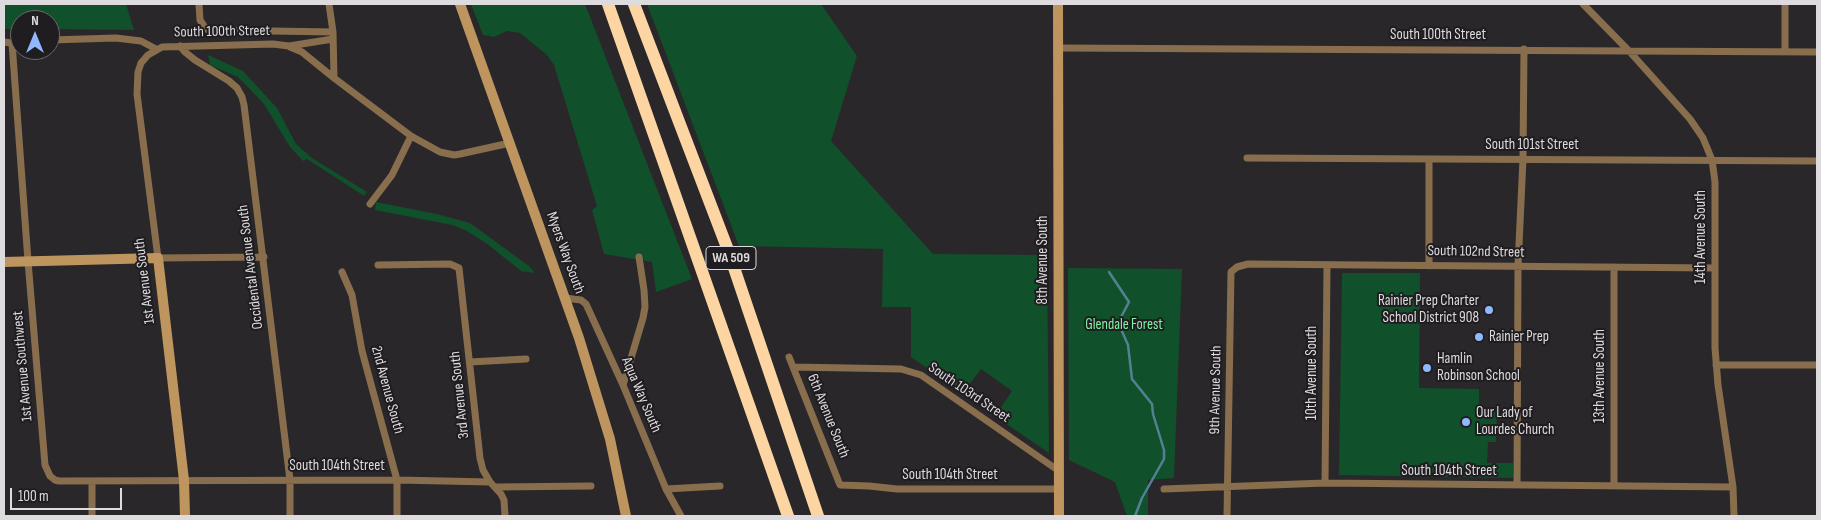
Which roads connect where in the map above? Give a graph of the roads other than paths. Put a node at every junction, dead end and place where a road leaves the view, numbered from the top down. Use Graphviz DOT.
graph roads {
  1 [pos="199,4"];
  2 [pos="329,4"];
  3 [pos="460,4"];
  4 [pos="608,4"];
  5 [pos="634,4"];
  6 [pos="1058,4"];
  7 [pos="1584,4"];
  8 [pos="1785,4"];
  9 [pos="333,36"];
  10 [pos="60,40"];
  11 [pos="180,46"];
  12 [pos="289,46"];
  13 [pos="1058,48"];
  14 [pos="156,49"];
  15 [pos="1524,49"];
  16 [pos="1785,51"];
  17 [pos="1630,52"];
  18 [pos="1817,52"];
  19 [pos="17,60"];
  20 [pos="334,78"];
  21 [pos="411,136"];
  22 [pos="510,143"];
  23 [pos="1247,158"];
  24 [pos="1429,159"];
  25 [pos="1523,159"];
  26 [pos="1712,160"];
  27 [pos="1817,161"];
  28 [pos="370,204"];
  29 [pos="264,257"];
  30 [pos="639,257"];
  31 [pos="158,258"];
  32 [pos="28,261"];
  33 [pos="4,262"];
  34 [pos="378,265"];
  35 [pos="1327,265"];
  36 [pos="1429,266"];
  37 [pos="1518,266"];
  38 [pos="1237,267"];
  39 [pos="1614,267"];
  40 [pos="1716,268"];
  41 [pos="342,272"];
  42 [pos="565,298"];
  43 [pos="790,358"];
  44 [pos="526,359"];
  45 [pos="470,362"];
  46 [pos="1716,365"];
  47 [pos="1817,365"];
  48 [pos="794,367"];
  49 [pos="623,385"];
  50 [pos="1059,471"];
  51 [pos="50,476"];
  52 [pos="92,480"];
  53 [pos="184,480"];
  54 [pos="290,480"];
  55 [pos="397,480"];
  56 [pos="490,482"];
  57 [pos="1325,482"];
  58 [pos="840,485"];
  59 [pos="1518,485"];
  60 [pos="591,486"];
  61 [pos="720,486"];
  62 [pos="1228,486"];
  63 [pos="1614,486"];
  64 [pos="496,487"];
  65 [pos="1733,487"];
  66 [pos="666,489"];
  67 [pos="1059,489"];
  68 [pos="1164,489"];
  69 [pos="92,516"];
  70 [pos="185,516"];
  71 [pos="290,516"];
  72 [pos="397,516"];
  73 [pos="505,516"];
  74 [pos="626,516"];
  75 [pos="681,516"];
  76 [pos="788,516"];
  77 [pos="818,516"];
  78 [pos="1059,516"];
  79 [pos="1227,516"];
  80 [pos="1734,516"];
  1 -- 9 [label="street, South 100th Street"];
  2 -- 9 [label="street"];
  3 -- 22 [label="street, Myers Way South"];
  4 -- 76 [label="highway, WA 509"];
  5 -- 77 [label="highway, WA 509"];
  6 -- 13 [label="street, 8th Avenue South"];
  7 -- 17 [label="street, 14th Avenue South"];
  8 -- 16 [label="street"];
  9 -- 12 [label="street, South 100th Street"];
  9 -- 20 [label="street"];
  10 -- 14 [label="street"];
  11 -- 12 [label="street, South 100th Street"];
  11 -- 14 [label="street, South 100th Street"];
  11 -- 29 [label="street, Occidental Avenue South"];
  12 -- 20 [label="street, South 100th Street"];
  13 -- 15 [label="street, South 100th Street"];
  13 -- 50 [label="street, 8th Avenue South"];
  14 -- 31 [label="street, 1st Avenue South"];
  15 -- 17 [label="street, South 100th Street"];
  15 -- 25 [label="street"];
  16 -- 17 [label="street, South 100th Street"];
  16 -- 18 [label="street, South 100th Street"];
  17 -- 26 [label="street, 14th Avenue South"];
  19 -- 32 [label="street, 1st Avenue Southwest"];
  20 -- 21 [label="street"];
  21 -- 22 [label="street"];
  21 -- 28 [label="street"];
  22 -- 42 [label="street, Myers Way South"];
  23 -- 24 [label="street, South 101st Street"];
  24 -- 25 [label="street, South 101st Street"];
  24 -- 36 [label="street"];
  25 -- 26 [label="street, South 101st Street"];
  25 -- 37 [label="street"];
  26 -- 27 [label="street, South 101st Street"];
  26 -- 40 [label="street, 14th Avenue South"];
  29 -- 31 [label="street"];
  29 -- 54 [label="street, Occidental Avenue South"];
  30 -- 49 [label="street"];
  31 -- 32 [label="street"];
  31 -- 53 [label="street, 1st Avenue South"];
  32 -- 33 [label="street"];
  32 -- 51 [label="street, 1st Avenue Southwest"];
  34 -- 45 [label="street, 3rd Avenue South"];
  35 -- 36 [label="street, South 102nd Street"];
  35 -- 38 [label="street, South 102nd Street"];
  35 -- 57 [label="street, 10th Avenue South"];
  36 -- 37 [label="street, South 102nd Street"];
  37 -- 39 [label="street, South 102nd Street"];
  37 -- 59 [label="street"];
  38 -- 62 [label="street, 9th Avenue South"];
  39 -- 40 [label="street, South 102nd Street"];
  39 -- 63 [label="street, 13th Avenue South"];
  40 -- 46 [label="street, 14th Avenue South"];
  41 -- 55 [label="street, 2nd Avenue South"];
  42 -- 49 [label="street, Aqua Way South"];
  42 -- 74 [label="street, Myers Way South"];
  43 -- 48 [label="street, 6th Avenue South"];
  44 -- 45 [label="street"];
  45 -- 56 [label="street, 3rd Avenue South"];
  46 -- 47 [label="street"];
  46 -- 65 [label="street, 14th Avenue South"];
  48 -- 50 [label="street, South 103rd Street"];
  48 -- 58 [label="street, 6th Avenue South"];
  49 -- 66 [label="street, Aqua Way South"];
  50 -- 67 [label="street, 8th Avenue South"];
  51 -- 52 [label="street, South 104th Street"];
  52 -- 53 [label="street, South 104th Street"];
  52 -- 69 [label="street"];
  53 -- 54 [label="street, South 104th Street"];
  53 -- 70 [label="street, 1st Avenue South"];
  54 -- 55 [label="street, South 104th Street"];
  54 -- 71 [label="street, Occidental Avenue South"];
  55 -- 56 [label="street, South 104th Street"];
  55 -- 72 [label="street, 2nd Avenue South"];
  56 -- 64 [label="street, 3rd Avenue South"];
  57 -- 59 [label="street, South 104th Street"];
  57 -- 62 [label="street, South 104th Street"];
  58 -- 67 [label="street, South 104th Street"];
  59 -- 63 [label="street, South 104th Street"];
  60 -- 64 [label="street"];
  61 -- 66 [label="street"];
  62 -- 68 [label="street, South 104th Street"];
  62 -- 79 [label="street, 9th Avenue South"];
  63 -- 65 [label="street, South 104th Street"];
  64 -- 73 [label="street, 3rd Avenue South"];
  65 -- 80 [label="street, 14th Avenue South"];
  66 -- 75 [label="street, Aqua Way South"];
  67 -- 78 [label="street, 8th Avenue South"];
}
